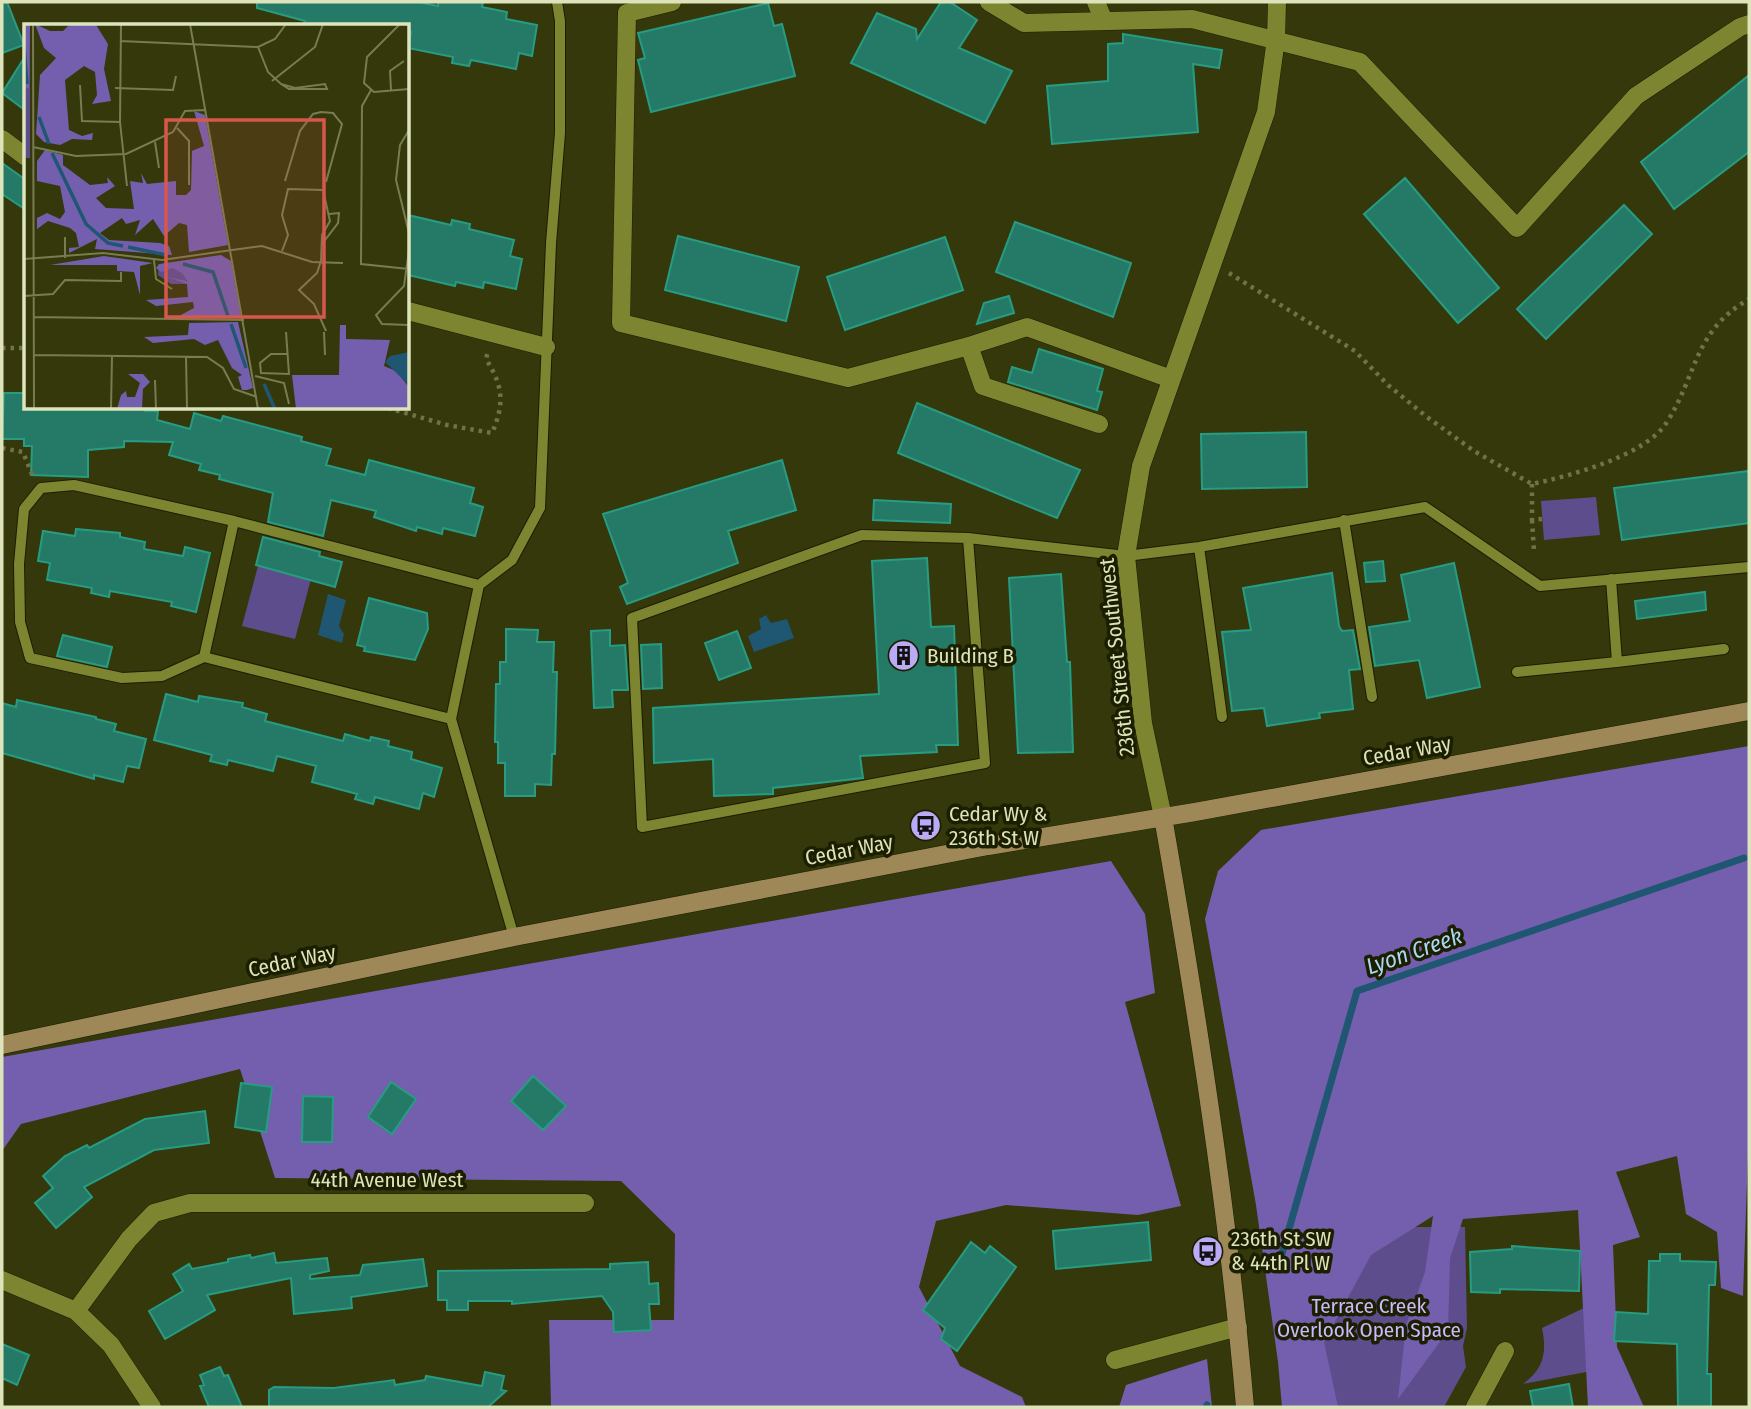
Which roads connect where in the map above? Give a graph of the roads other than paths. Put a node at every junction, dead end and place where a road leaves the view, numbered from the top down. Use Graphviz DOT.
graph roads {
  1 [pos="557,2"];
  2 [pos="672,2"];
  3 [pos="989,2"];
  4 [pos="1096,2"];
  5 [pos="1277,2"];
  6 [pos="1104,21"];
  7 [pos="1749,24"];
  8 [pos="1276,39"];
  9 [pos="2,139"];
  10 [pos="24,156"];
  11 [pos="410,312"];
  12 [pos="969,346"];
  13 [pos="546,347"];
  14 [pos="1171,379"];
  15 [pos="1099,424"];
  16 [pos="1344,520"];
  17 [pos="234,521"];
  18 [pos="968,538"];
  19 [pos="1199,547"];
  20 [pos="1126,556"];
  21 [pos="1749,567"];
  22 [pos="1611,579"];
  23 [pos="479,585"];
  24 [pos="1724,649"];
  25 [pos="204,657"];
  26 [pos="1617,662"];
  27 [pos="1517,672"];
  28 [pos="1372,696"];
  29 [pos="1749,711"];
  30 [pos="1222,716"];
  31 [pos="451,719"];
  32 [pos="1163,817"];
  33 [pos="514,937"];
  34 [pos="2,1045"];
  35 [pos="585,1203"];
  36 [pos="2,1280"];
  37 [pos="76,1311"];
  38 [pos="1238,1327"];
  39 [pos="1505,1352"];
  40 [pos="1115,1360"];
  41 [pos="152,1407"];
  42 [pos="1245,1407"];
  43 [pos="1475,1407"];
  1 -- 13 [label="lane"];
  2 -- 12 [label="street"];
  3 -- 6 [label="street"];
  4 -- 6 [label="street"];
  5 -- 8 [label="street, 236th Street Southwest"];
  6 -- 8 [label="street"];
  7 -- 8 [label="street"];
  8 -- 14 [label="street, 236th Street Southwest"];
  9 -- 10 [label="street"];
  11 -- 13 [label="street"];
  12 -- 14 [label="street"];
  12 -- 15 [label="street"];
  13 -- 23 [label="lane"];
  14 -- 20 [label="street, 236th Street Southwest"];
  16 -- 19 [label="lane"];
  16 -- 22 [label="lane"];
  16 -- 28 [label="lane"];
  17 -- 23 [label="lane"];
  17 -- 25 [label="lane"];
  17 -- 25 [label="lane"];
  18 -- 18 [label="lane"];
  18 -- 20 [label="lane"];
  19 -- 20 [label="lane"];
  19 -- 30 [label="lane"];
  20 -- 32 [label="street, 236th Street Southwest"];
  21 -- 22 [label="lane"];
  22 -- 26 [label="lane"];
  23 -- 31 [label="lane"];
  24 -- 26 [label="lane"];
  25 -- 31 [label="lane"];
  26 -- 27 [label="lane"];
  29 -- 32 [label="main road, Cedar Way"];
  31 -- 33 [label="lane"];
  32 -- 33 [label="main road, Cedar Way"];
  32 -- 38 [label="main road, 236th Street Southwest"];
  33 -- 34 [label="main road, Cedar Way"];
  35 -- 37 [label="street, 44th Avenue West"];
  36 -- 37 [label="street"];
  37 -- 41 [label="street"];
  38 -- 40 [label="street"];
  38 -- 42 [label="main road, 236th Street Southwest"];
  39 -- 43 [label="street"];
}
